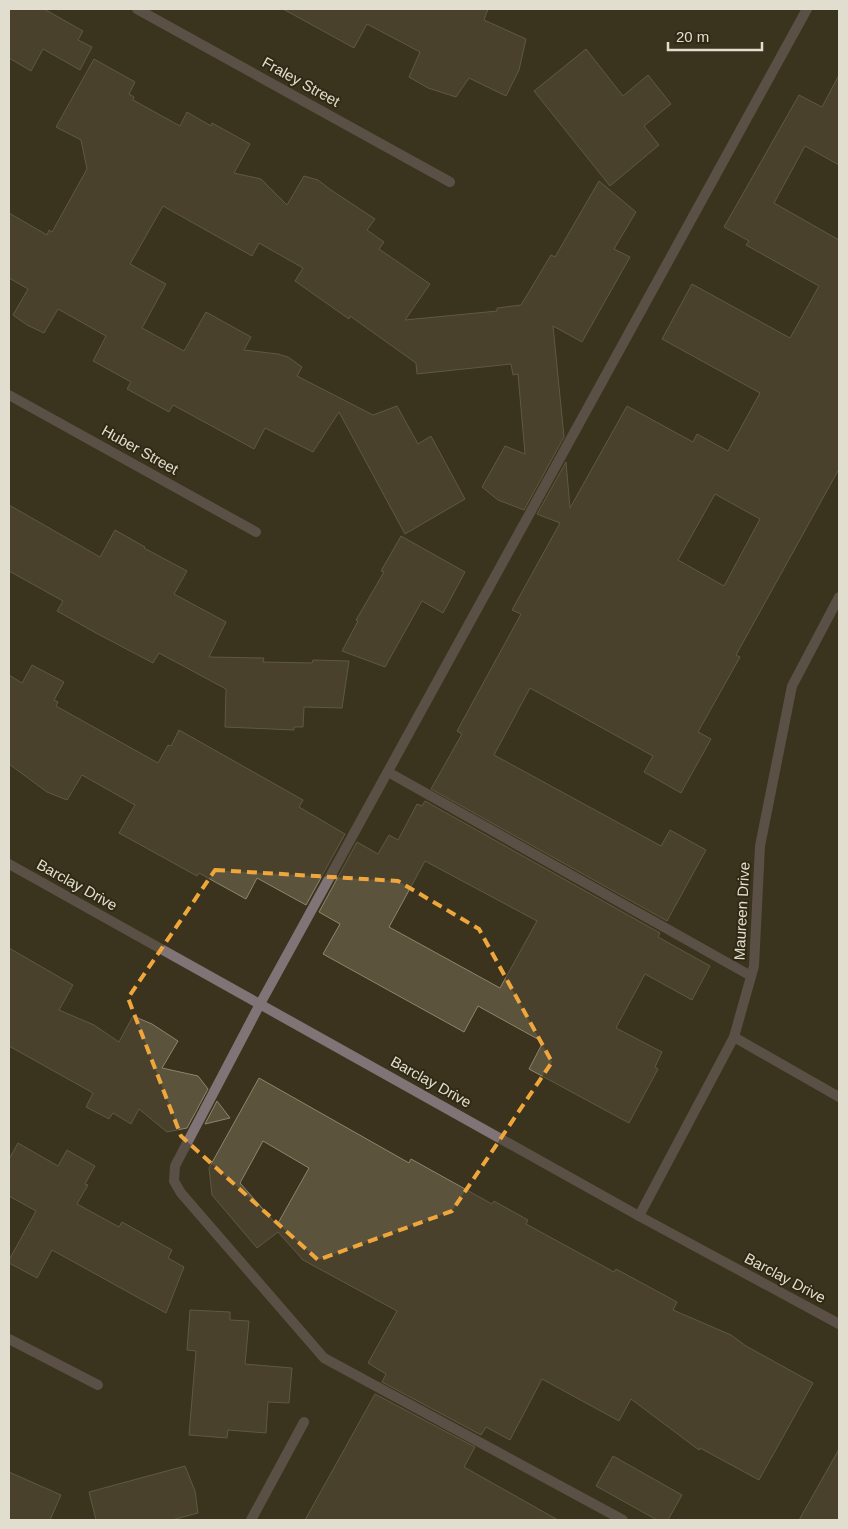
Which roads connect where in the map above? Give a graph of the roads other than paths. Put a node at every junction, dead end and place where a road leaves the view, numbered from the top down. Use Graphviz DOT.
graph roads {
  1 [pos="137,9"];
  2 [pos="807,9"];
  3 [pos="450,182"];
  4 [pos="9,395"];
  5 [pos="256,532"];
  6 [pos="839,597"];
  7 [pos="388,772"];
  8 [pos="9,864"];
  9 [pos="752,976"];
  10 [pos="260,1004"];
  11 [pos="734,1037"];
  12 [pos="839,1097"];
  13 [pos="639,1216"];
  14 [pos="839,1324"];
  15 [pos="9,1339"];
  16 [pos="98,1385"];
  17 [pos="304,1422"];
  18 [pos="251,1520"];
  19 [pos="623,1520"];
  1 -- 3 [label="street, Fraley Street"];
  2 -- 7 [label="street"];
  4 -- 5 [label="street, Huber Street"];
  6 -- 9 [label="street, Maureen Drive"];
  7 -- 9 [label="street"];
  7 -- 10 [label="street"];
  8 -- 10 [label="street, Barclay Drive"];
  9 -- 11 [label="street, Maureen Drive"];
  10 -- 13 [label="street, Barclay Drive"];
  10 -- 19 [label="street"];
  11 -- 12 [label="street"];
  11 -- 13 [label="street, Maureen Drive"];
  13 -- 14 [label="street, Barclay Drive"];
  15 -- 16 [label="street"];
  17 -- 18 [label="street"];
}
